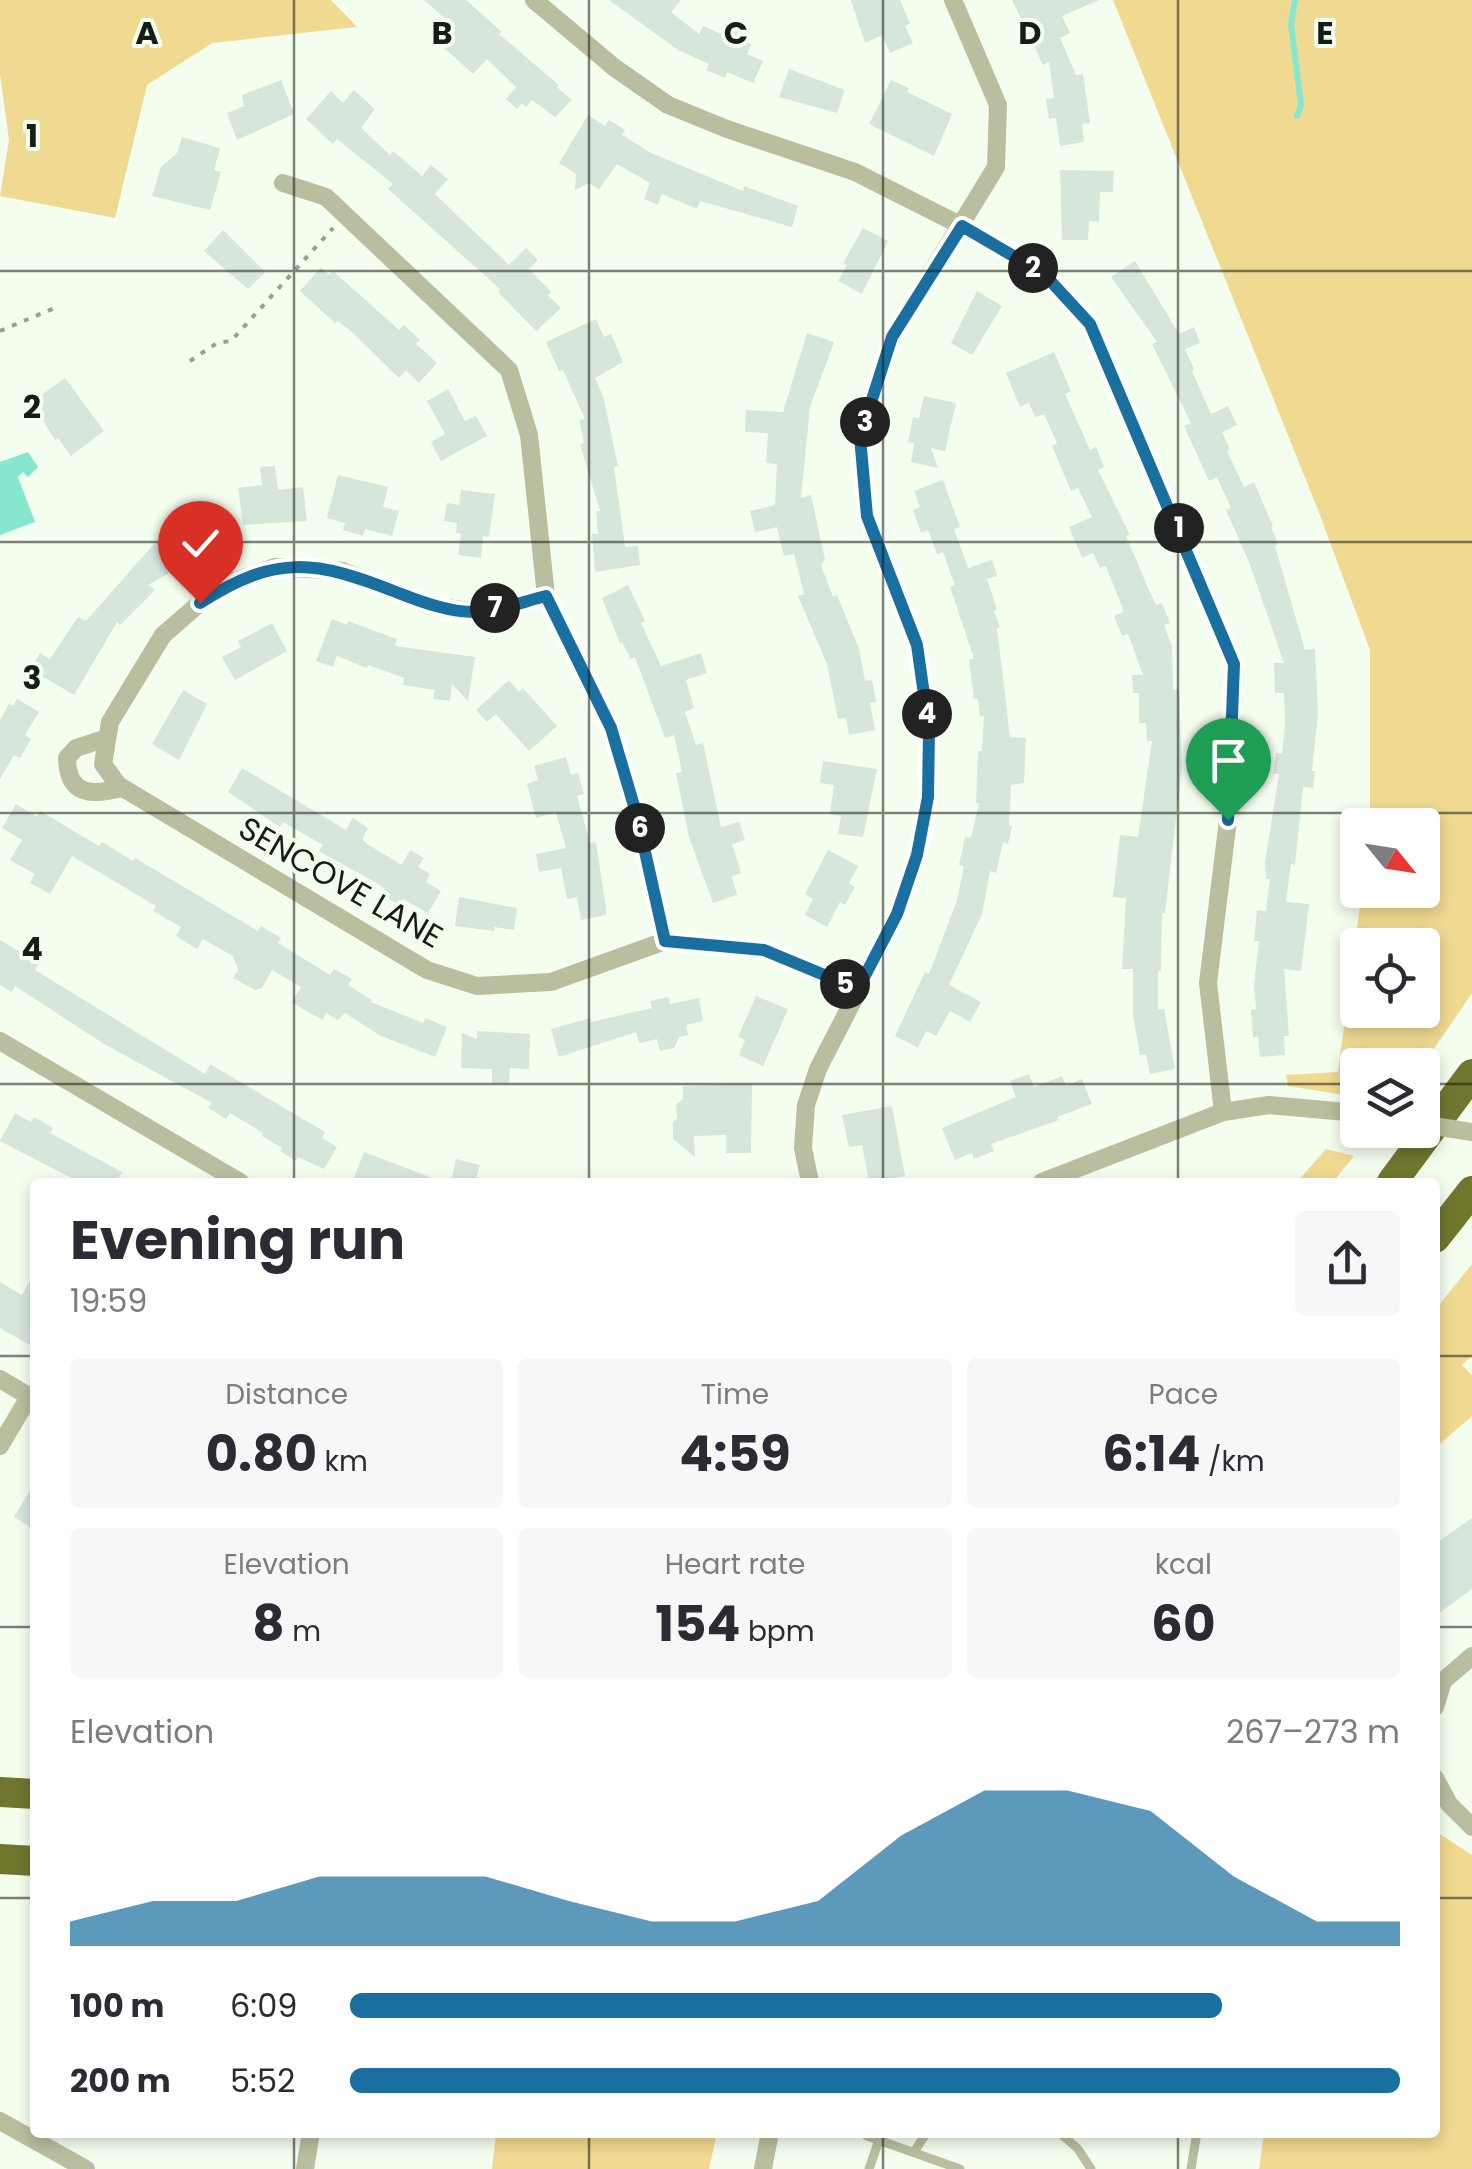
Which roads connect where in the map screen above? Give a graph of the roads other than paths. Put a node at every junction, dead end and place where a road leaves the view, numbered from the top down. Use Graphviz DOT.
graph roads {
  1 [pos="534,0"];
  2 [pos="953,0"];
  3 [pos="283,183"];
  4 [pos="962,226"];
  5 [pos="546,596"];
  6 [pos="107,738"];
  7 [pos="122,788"];
  8 [pos="665,941"];
  9 [pos="858,989"];
  10 [pos="0,1041"];
  11 [pos="1472,1074"];
  12 [pos="1340,1111"];
  13 [pos="1223,1112"];
  14 [pos="1440,1127"];
  15 [pos="1472,1132"];
  16 [pos="233,1178"];
  17 [pos="809,1178"];
  18 [pos="1052,1178"];
  19 [pos="1395,1178"];
  20 [pos="1472,1191"];
  21 [pos="1440,1232"];
  22 [pos="0,1379"];
  23 [pos="30,1397"];
  24 [pos="30,1401"];
  25 [pos="0,1446"];
  26 [pos="1472,1656"];
  27 [pos="1440,1693"];
  28 [pos="1440,1787"];
  29 [pos="0,1792"];
  30 [pos="30,1794"];
  31 [pos="1472,1827"];
  32 [pos="0,1859"];
  33 [pos="30,1861"];
  34 [pos="0,2121"];
  35 [pos="30,2138"];
  36 [pos="30,2138"];
  37 [pos="310,2138"];
  38 [pos="769,2138"];
  39 [pos="873,2138"];
  40 [pos="923,2138"];
  41 [pos="1066,2138"];
  42 [pos="1196,2138"];
  43 [pos="879,2140"];
  44 [pos="914,2152"];
  45 [pos="86,2169"];
  46 [pos="306,2169"];
  47 [pos="763,2169"];
  48 [pos="869,2169"];
  49 [pos="960,2169"];
  50 [pos="1091,2169"];
  51 [pos="1191,2169"];
  1 -- 4 [label="street"];
  2 -- 4 [label="street"];
  3 -- 5 [label="street"];
  4 -- 9 [label="street"];
  4 -- 13 [label="street"];
  5 -- 6 [label="street"];
  5 -- 8 [label="street"];
  6 -- 7 [label="street, SENCOVE LANE"];
  6 -- 7 [label="street"];
  7 -- 8 [label="street, SENCOVE LANE"];
  8 -- 9 [label="street, SENCOVE LANE"];
  9 -- 17 [label="street"];
  10 -- 16 [label="street"];
  11 -- 19 [label="highway"];
  12 -- 13 [label="street"];
  13 -- 18 [label="street"];
  14 -- 15 [label="street, bridge"];
  20 -- 21 [label="highway"];
  22 -- 23 [label="street"];
  24 -- 25 [label="street"];
  26 -- 27 [label="street"];
  28 -- 31 [label="street"];
  29 -- 30 [label="highway"];
  32 -- 33 [label="highway"];
  34 -- 36 [label="street"];
  35 -- 45 [label="street"];
  37 -- 46 [label="street"];
  38 -- 47 [label="street"];
  39 -- 43 [label="lane"];
  40 -- 44 [label="lane"];
  41 -- 50 [label="lane"];
  42 -- 51 [label="lane"];
  43 -- 44 [label="lane"];
  43 -- 48 [label="lane"];
  44 -- 49 [label="lane"];
}
